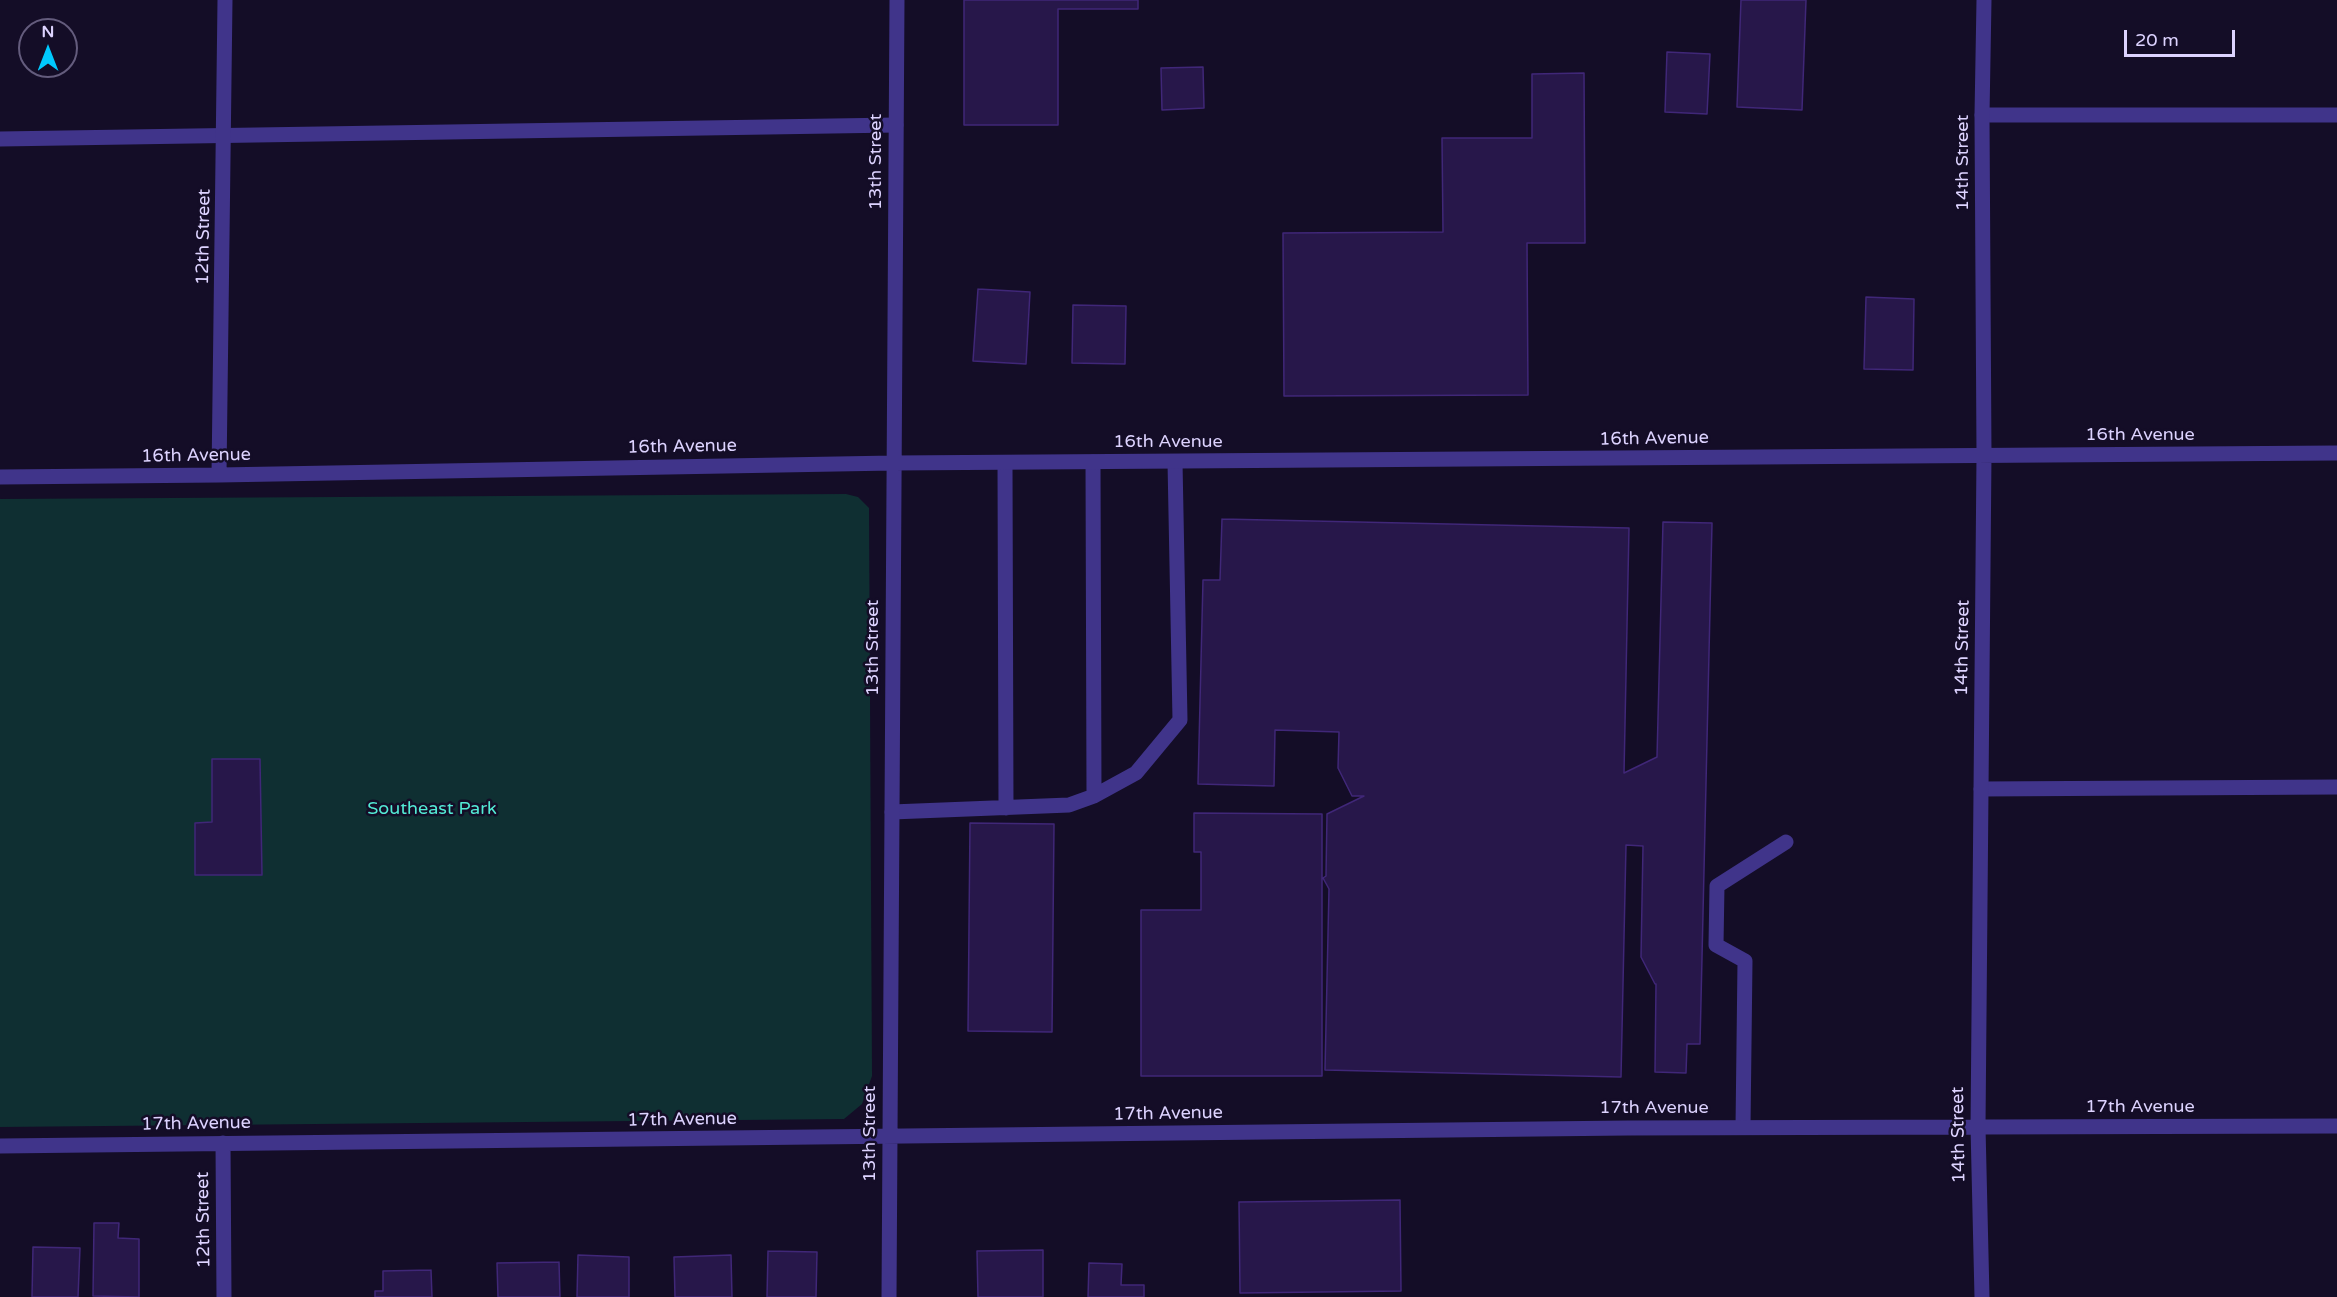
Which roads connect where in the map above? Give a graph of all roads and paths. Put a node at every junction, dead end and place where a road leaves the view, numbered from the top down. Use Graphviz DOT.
graph roads {
  1 [pos="225,0"];
  2 [pos="897,0"];
  3 [pos="1984,0"];
  4 [pos="1982,115"];
  5 [pos="2337,115"];
  6 [pos="896,125"];
  7 [pos="225,136"];
  8 [pos="0,139"];
  9 [pos="2337,453"];
  10 [pos="1984,455"];
  11 [pos="1093,462"];
  12 [pos="1175,462"];
  13 [pos="893,463"];
  14 [pos="1005,463"];
  15 [pos="219,475"];
  16 [pos="0,477"];
  17 [pos="2337,787"];
  18 [pos="1981,789"];
  19 [pos="1094,796"];
  20 [pos="1006,808"];
  21 [pos="892,812"];
  22 [pos="1786,842"];
  23 [pos="2337,1126"];
  24 [pos="1743,1127"];
  25 [pos="1978,1127"];
  26 [pos="890,1137"];
  27 [pos="223,1143"];
  28 [pos="0,1146"];
  29 [pos="224,1297"];
  30 [pos="889,1297"];
  31 [pos="1982,1297"];
  1 -- 7 [label="street, 12th Street"];
  2 -- 6 [label="street, 13th Street"];
  3 -- 4 [label="street, 14th Street"];
  4 -- 5 [label="street"];
  4 -- 10 [label="street, 14th Street"];
  6 -- 7 [label="street"];
  6 -- 13 [label="street, 13th Street"];
  7 -- 8 [label="street"];
  7 -- 15 [label="street, 12th Street"];
  9 -- 10 [label="street, 16th Avenue"];
  10 -- 12 [label="street, 16th Avenue"];
  10 -- 18 [label="street, 14th Street"];
  11 -- 12 [label="street, 16th Avenue"];
  11 -- 14 [label="street, 16th Avenue"];
  11 -- 19 [label="street"];
  12 -- 19 [label="street"];
  13 -- 14 [label="street, 16th Avenue"];
  13 -- 15 [label="street, 16th Avenue"];
  13 -- 21 [label="street, 13th Street"];
  14 -- 20 [label="street"];
  15 -- 16 [label="street, 16th Avenue"];
  17 -- 18 [label="street"];
  18 -- 25 [label="street, 14th Street"];
  19 -- 20 [label="street"];
  20 -- 21 [label="street"];
  21 -- 26 [label="street, 13th Street"];
  22 -- 24 [label="street"];
  23 -- 25 [label="street, 17th Avenue"];
  24 -- 25 [label="street, 17th Avenue"];
  24 -- 26 [label="street, 17th Avenue"];
  25 -- 31 [label="street, 14th Street"];
  26 -- 27 [label="street, 17th Avenue"];
  26 -- 30 [label="street, 13th Street"];
  27 -- 28 [label="street, 17th Avenue"];
  27 -- 29 [label="street, 12th Street"];
}
